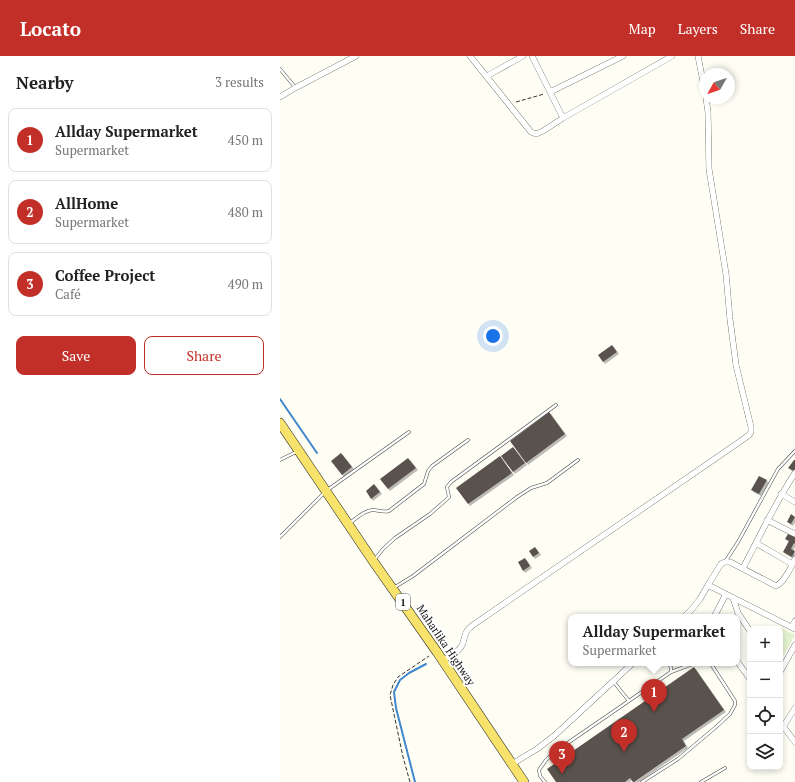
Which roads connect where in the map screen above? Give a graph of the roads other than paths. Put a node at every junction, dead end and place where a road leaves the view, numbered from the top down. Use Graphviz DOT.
graph roads {
  1 [pos="356,56"];
  2 [pos="470,56"];
  3 [pos="523,56"];
  4 [pos="532,56"];
  5 [pos="623,56"];
  6 [pos="672,56"];
  7 [pos="698,56"];
  8 [pos="700,68"];
  9 [pos="280,69"];
  10 [pos="487,76"];
  11 [pos="295,88"];
  12 [pos="550,92"];
  13 [pos="280,97"];
  14 [pos="707,104"];
  15 [pos="563,118"];
  16 [pos="556,405"];
  17 [pos="280,423"];
  18 [pos="409,432"];
  19 [pos="468,440"];
  20 [pos="299,451"];
  21 [pos="795,451"];
  22 [pos="280,460"];
  23 [pos="578,460"];
  24 [pos="795,473"];
  25 [pos="326,491"];
  26 [pos="781,494"];
  27 [pos="795,502"];
  28 [pos="767,520"];
  29 [pos="348,524"];
  30 [pos="795,534"];
  31 [pos="280,537"];
  32 [pos="756,543"];
  33 [pos="373,561"];
  34 [pos="725,562"];
  35 [pos="794,562"];
  36 [pos="743,568"];
  37 [pos="708,585"];
  38 [pos="393,588"];
  39 [pos="726,594"];
  40 [pos="733,598"];
  41 [pos="687,614"];
  42 [pos="716,614"];
  43 [pos="739,614"];
  44 [pos="740,616"];
  45 [pos="795,621"];
  46 [pos="747,626"];
  47 [pos="793,628"];
  48 [pos="795,645"];
  49 [pos="443,661"];
  50 [pos="740,665"];
  51 [pos="630,666"];
  52 [pos="670,666"];
  53 [pos="687,666"];
  54 [pos="713,666"];
  55 [pos="783,667"];
  56 [pos="670,672"];
  57 [pos="747,675"];
  58 [pos="613,681"];
  59 [pos="629,701"];
  60 [pos="795,708"];
  61 [pos="783,724"];
  62 [pos="783,726"];
  63 [pos="795,742"];
  64 [pos="512,764"];
  65 [pos="725,768"];
  66 [pos="524,782"];
  67 [pos="545,782"];
  68 [pos="642,782"];
  69 [pos="701,782"];
  1 -- 11 [label="street"];
  2 -- 10 [label="street"];
  3 -- 10 [label="street"];
  4 -- 12 [label="street"];
  5 -- 12 [label="street"];
  6 -- 15 [label="street"];
  7 -- 8 [label="street"];
  9 -- 11 [label="lane"];
  10 -- 15 [label="street"];
  11 -- 13 [label="street"];
  12 -- 15 [label="street"];
  14 -- 49 [label="street"];
  16 -- 33 [label="lane"];
  17 -- 20 [label="main road, Maharlika Highway / 1"];
  18 -- 25 [label="lane"];
  19 -- 29 [label="lane"];
  20 -- 22 [label="lane"];
  20 -- 25 [label="main road, Maharlika Highway / 1"];
  21 -- 34 [label="lane"];
  23 -- 38 [label="lane"];
  24 -- 26 [label="street"];
  25 -- 29 [label="main road, Maharlika Highway / 1"];
  25 -- 31 [label="lane"];
  26 -- 27 [label="street"];
  26 -- 28 [label="street"];
  28 -- 30 [label="street"];
  28 -- 32 [label="street"];
  29 -- 33 [label="main road, Maharlika Highway / 1"];
  32 -- 35 [label="street"];
  32 -- 36 [label="street"];
  33 -- 38 [label="main road, Maharlika Highway / 1"];
  34 -- 36 [label="street"];
  34 -- 37 [label="street"];
  35 -- 36 [label="street"];
  37 -- 39 [label="street"];
  37 -- 41 [label="street"];
  38 -- 49 [label="main road, Maharlika Highway / 1"];
  39 -- 40 [label="street"];
  39 -- 42 [label="street"];
  40 -- 43 [label="street"];
  40 -- 47 [label="street"];
  44 -- 46 [label="street"];
  45 -- 47 [label="street"];
  48 -- 55 [label="street"];
  49 -- 64 [label="main road, Maharlika Highway / 1"];
  50 -- 57 [label="street"];
  51 -- 58 [label="street"];
  52 -- 56 [label="lane"];
  53 -- 56 [label="lane"];
  54 -- 68 [label="lane"];
  56 -- 59 [label="lane"];
  58 -- 59 [label="lane"];
  58 -- 64 [label="street"];
  59 -- 67 [label="lane"];
  60 -- 61 [label="street"];
  62 -- 63 [label="street"];
  64 -- 66 [label="main road, Maharlika Highway / 1"];
  65 -- 69 [label="lane"];
}
